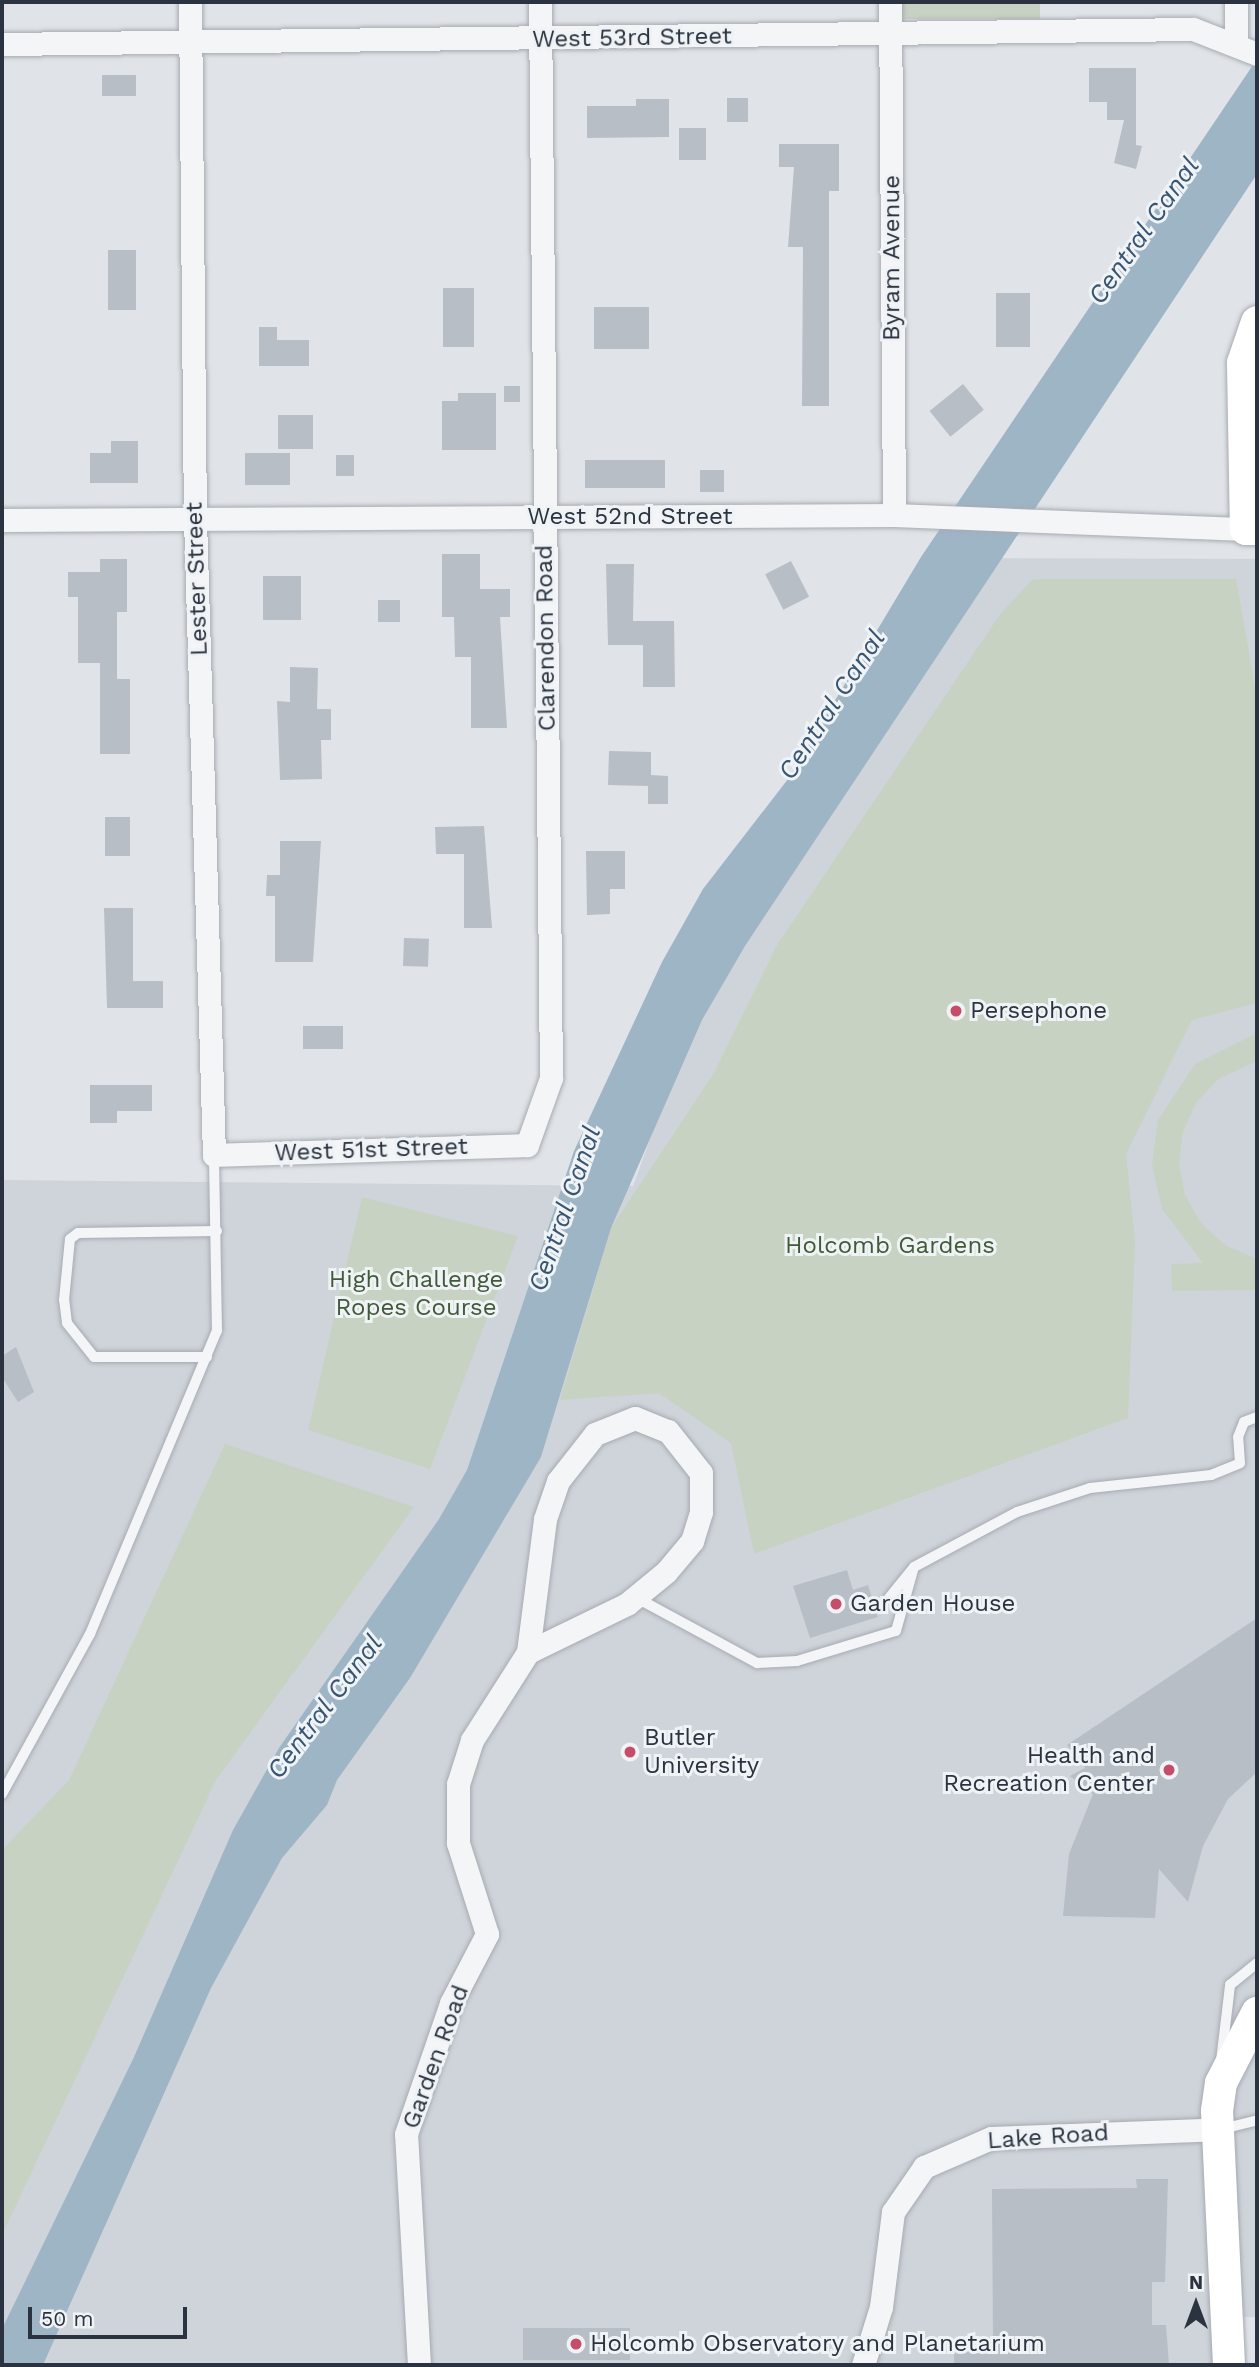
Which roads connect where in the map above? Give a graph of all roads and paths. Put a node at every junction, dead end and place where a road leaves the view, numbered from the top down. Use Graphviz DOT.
graph roads {
  1 [pos="190,2"];
  2 [pos="540,2"];
  3 [pos="890,2"];
  4 [pos="1236,2"];
  5 [pos="890,35"];
  6 [pos="540,39"];
  7 [pos="191,42"];
  8 [pos="2,44"];
  9 [pos="1250,44"];
  10 [pos="1251,336"];
  11 [pos="894,515"];
  12 [pos="544,517"];
  13 [pos="195,519"];
  14 [pos="2,520"];
  15 [pos="1252,528"];
  16 [pos="527,1145"];
  17 [pos="214,1156"];
  18 [pos="217,1231"];
  19 [pos="207,1357"];
  20 [pos="1257,1417"];
  21 [pos="914,1567"];
  22 [pos="635,1597"];
  23 [pos="889,1598"];
  24 [pos="527,1652"];
  25 [pos="2,1794"];
  26 [pos="1257,1963"];
  27 [pos="1257,2013"];
  28 [pos="1257,2042"];
  29 [pos="1221,2083"];
  30 [pos="1257,2120"];
  31 [pos="1222,2129"];
  32 [pos="419,2365"];
  33 [pos="863,2365"];
  34 [pos="1229,2365"];
  1 -- 7 [label="street, Lester Street"];
  2 -- 6 [label="street, Clarendon Road"];
  3 -- 5 [label="street, Byram Avenue"];
  4 -- 9 [label="street"];
  5 -- 6 [label="street, West 53rd Street"];
  5 -- 9 [label="street, West 53rd Street"];
  5 -- 11 [label="street, Byram Avenue"];
  6 -- 7 [label="street, West 53rd Street"];
  6 -- 12 [label="street, Clarendon Road"];
  7 -- 8 [label="street, West 53rd Street"];
  7 -- 13 [label="street, Lester Street"];
  10 -- 15 [label="street"];
  11 -- 12 [label="street, West 52nd Street"];
  11 -- 15 [label="street, West 52nd Street"];
  12 -- 13 [label="street, West 52nd Street"];
  12 -- 16 [label="street, Clarendon Road"];
  13 -- 14 [label="street, West 52nd Street"];
  13 -- 17 [label="street, Lester Street"];
  16 -- 17 [label="street, West 51st Street"];
  17 -- 18 [label="lane"];
  18 -- 19 [label="lane"];
  18 -- 19 [label="lane"];
  19 -- 25 [label="lane"];
  20 -- 21 [label="lane"];
  21 -- 22 [label="lane"];
  21 -- 23 [label="lane"];
  22 -- 24 [label="street, Garden Road"];
  22 -- 24 [label="street, Garden Road"];
  24 -- 32 [label="street, Garden Road"];
  26 -- 29 [label="lane"];
  27 -- 29 [label="street"];
  28 -- 31 [label="street"];
  29 -- 31 [label="street"];
  30 -- 31 [label="lane"];
  31 -- 33 [label="street, Lake Road"];
  31 -- 34 [label="street"];
}
